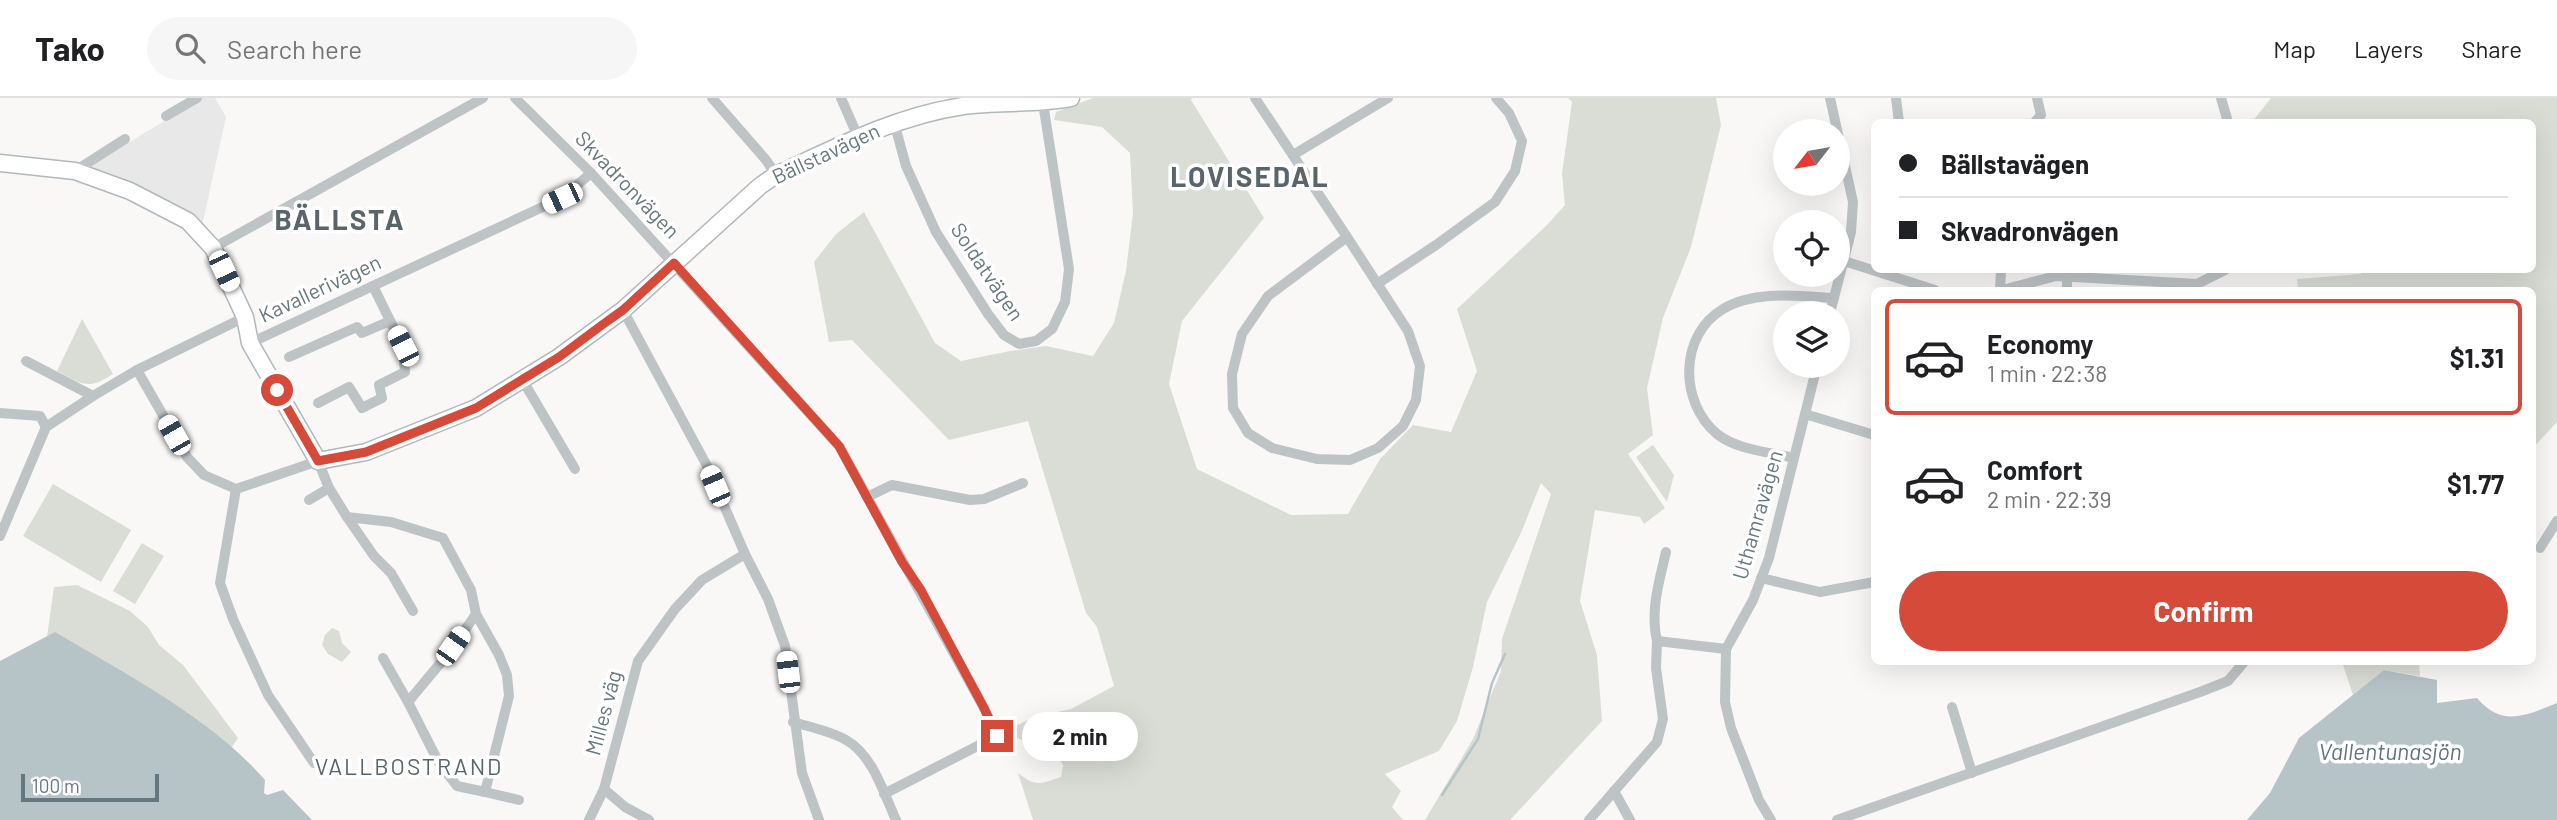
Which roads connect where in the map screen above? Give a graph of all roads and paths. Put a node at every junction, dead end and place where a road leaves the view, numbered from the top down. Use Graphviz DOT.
graph roads {
  1 [pos="197,98"];
  2 [pos="483,98"];
  3 [pos="515,98"];
  4 [pos="712,98"];
  5 [pos="841,98"];
  6 [pos="1071,98"];
  7 [pos="1255,98"];
  8 [pos="1388,98"];
  9 [pos="1496,98"];
  10 [pos="1830,98"];
  11 [pos="1896,98"];
  12 [pos="2036,98"];
  13 [pos="2221,98"];
  14 [pos="963,102"];
  15 [pos="1043,103"];
  16 [pos="166,116"];
  17 [pos="1899,119"];
  18 [pos="2038,119"];
  19 [pos="2227,119"];
  20 [pos="894,122"];
  21 [pos="858,137"];
  22 [pos="125,139"];
  23 [pos="1293,155"];
  24 [pos="0,163"];
  25 [pos="75,172"];
  26 [pos="591,173"];
  27 [pos="776,176"];
  28 [pos="1850,236"];
  29 [pos="1347,237"];
  30 [pos="213,248"];
  31 [pos="674,263"];
  32 [pos="1850,263"];
  33 [pos="1871,270"];
  34 [pos="1882,273"];
  35 [pos="2219,273"];
  36 [pos="2067,276"];
  37 [pos="1377,284"];
  38 [pos="373,286"];
  39 [pos="2167,286"];
  40 [pos="1837,287"];
  41 [pos="1926,287"];
  42 [pos="2013,287"];
  43 [pos="2067,287"];
  44 [pos="1834,298"];
  45 [pos="1833,301"];
  46 [pos="623,310"];
  47 [pos="245,317"];
  48 [pos="390,321"];
  49 [pos="250,342"];
  50 [pos="289,357"];
  51 [pos="26,361"];
  52 [pos="137,370"];
  53 [pos="1814,378"];
  54 [pos="522,379"];
  55 [pos="93,396"];
  56 [pos="318,403"];
  57 [pos="0,413"];
  58 [pos="1805,414"];
  59 [pos="46,427"];
  60 [pos="1871,434"];
  61 [pos="1794,458"];
  62 [pos="318,461"];
  63 [pos="575,469"];
  64 [pos="1023,483"];
  65 [pos="329,488"];
  66 [pos="236,489"];
  67 [pos="867,497"];
  68 [pos="309,500"];
  69 [pos="347,517"];
  70 [pos="2557,521"];
  71 [pos="0,536"];
  72 [pos="2540,548"];
  73 [pos="1666,552"];
  74 [pos="745,554"];
  75 [pos="1761,579"];
  76 [pos="1871,583"];
  77 [pos="413,611"];
  78 [pos="476,614"];
  79 [pos="1657,641"];
  80 [pos="1726,649"];
  81 [pos="383,658"];
  82 [pos="2241,665"];
  83 [pos="408,702"];
  84 [pos="1952,707"];
  85 [pos="793,722"];
  86 [pos="314,763"];
  87 [pos="1972,772"];
  88 [pos="604,789"];
  89 [pos="1614,791"];
  90 [pos="485,792"];
  91 [pos="884,794"];
  92 [pos="519,800"];
  93 [pos="589,820"];
  94 [pos="649,820"];
  95 [pos="818,820"];
  96 [pos="896,820"];
  97 [pos="1589,820"];
  98 [pos="1630,820"];
  99 [pos="1771,820"];
  100 [pos="1837,820"];
  1 -- 16 [label="street"];
  2 -- 30 [label="street"];
  3 -- 26 [label="street, Skvadronvägen"];
  4 -- 27 [label="street"];
  5 -- 21 [label="street"];
  6 -- 15 [label="street, Bällstavägen"];
  7 -- 23 [label="street"];
  8 -- 23 [label="street"];
  9 -- 37 [label="street"];
  10 -- 28 [label="street"];
  11 -- 17 [label="street"];
  12 -- 18 [label="street"];
  13 -- 19 [label="street"];
  14 -- 15 [label="street, Bällstavägen"];
  14 -- 20 [label="street, Bällstavägen"];
  15 -- 20 [label="street, Soldatvägen"];
  20 -- 21 [label="street, Bällstavägen"];
  21 -- 27 [label="street, Bällstavägen"];
  22 -- 25 [label="street"];
  23 -- 29 [label="street"];
  24 -- 25 [label="street"];
  25 -- 30 [label="street"];
  26 -- 31 [label="street, Skvadronvägen"];
  26 -- 38 [label="street, Kavallerivägen"];
  27 -- 31 [label="street, Bällstavägen"];
  29 -- 37 [label="street"];
  29 -- 37 [label="street"];
  30 -- 47 [label="street"];
  31 -- 46 [label="street, Bällstavägen"];
  31 -- 67 [label="street, Skvadronvägen"];
  32 -- 33 [label="street"];
  34 -- 41 [label="street"];
  35 -- 39 [label="street"];
  36 -- 39 [label="street"];
  36 -- 42 [label="street"];
  36 -- 43 [label="street"];
  38 -- 48 [label="street"];
  38 -- 49 [label="street, Kavallerivägen"];
  40 -- 44 [label="street"];
  44 -- 45 [label="street"];
  44 -- 61 [label="street"];
  46 -- 54 [label="street, Bällstavägen"];
  46 -- 74 [label="street"];
  47 -- 49 [label="street"];
  47 -- 52 [label="street"];
  48 -- 50 [label="street"];
  48 -- 56 [label="street"];
  49 -- 62 [label="street"];
  51 -- 55 [label="street"];
  52 -- 55 [label="street"];
  52 -- 66 [label="street"];
  53 -- 58 [label="street, Uthamravägen"];
  54 -- 62 [label="street, Bällstavägen"];
  54 -- 63 [label="street"];
  55 -- 59 [label="street"];
  57 -- 59 [label="street"];
  58 -- 60 [label="street"];
  58 -- 61 [label="street, Uthamravägen"];
  59 -- 71 [label="street"];
  61 -- 75 [label="street, Uthamravägen"];
  62 -- 65 [label="street"];
  62 -- 66 [label="street"];
  64 -- 67 [label="street"];
  65 -- 68 [label="street"];
  65 -- 69 [label="street"];
  66 -- 86 [label="street"];
  67 -- 91 [label="street, Skvadronvägen"];
  69 -- 77 [label="street"];
  69 -- 78 [label="street"];
  70 -- 72 [label="street"];
  73 -- 79 [label="street"];
  74 -- 85 [label="street"];
  74 -- 88 [label="street, Milles väg"];
  75 -- 76 [label="street"];
  75 -- 80 [label="street, Uthamravägen"];
  78 -- 83 [label="street"];
  78 -- 90 [label="street"];
  79 -- 80 [label="street"];
  79 -- 89 [label="street"];
  80 -- 99 [label="street, Uthamravägen"];
  81 -- 83 [label="street"];
  82 -- 87 [label="street"];
  83 -- 90 [label="street"];
  84 -- 87 [label="street"];
  85 -- 91 [label="street"];
  85 -- 95 [label="street"];
  87 -- 100 [label="street"];
  88 -- 93 [label="street"];
  88 -- 94 [label="street, Milles väg"];
  89 -- 97 [label="street"];
  89 -- 98 [label="street"];
  90 -- 92 [label="street"];
  91 -- 96 [label="street"];
}
